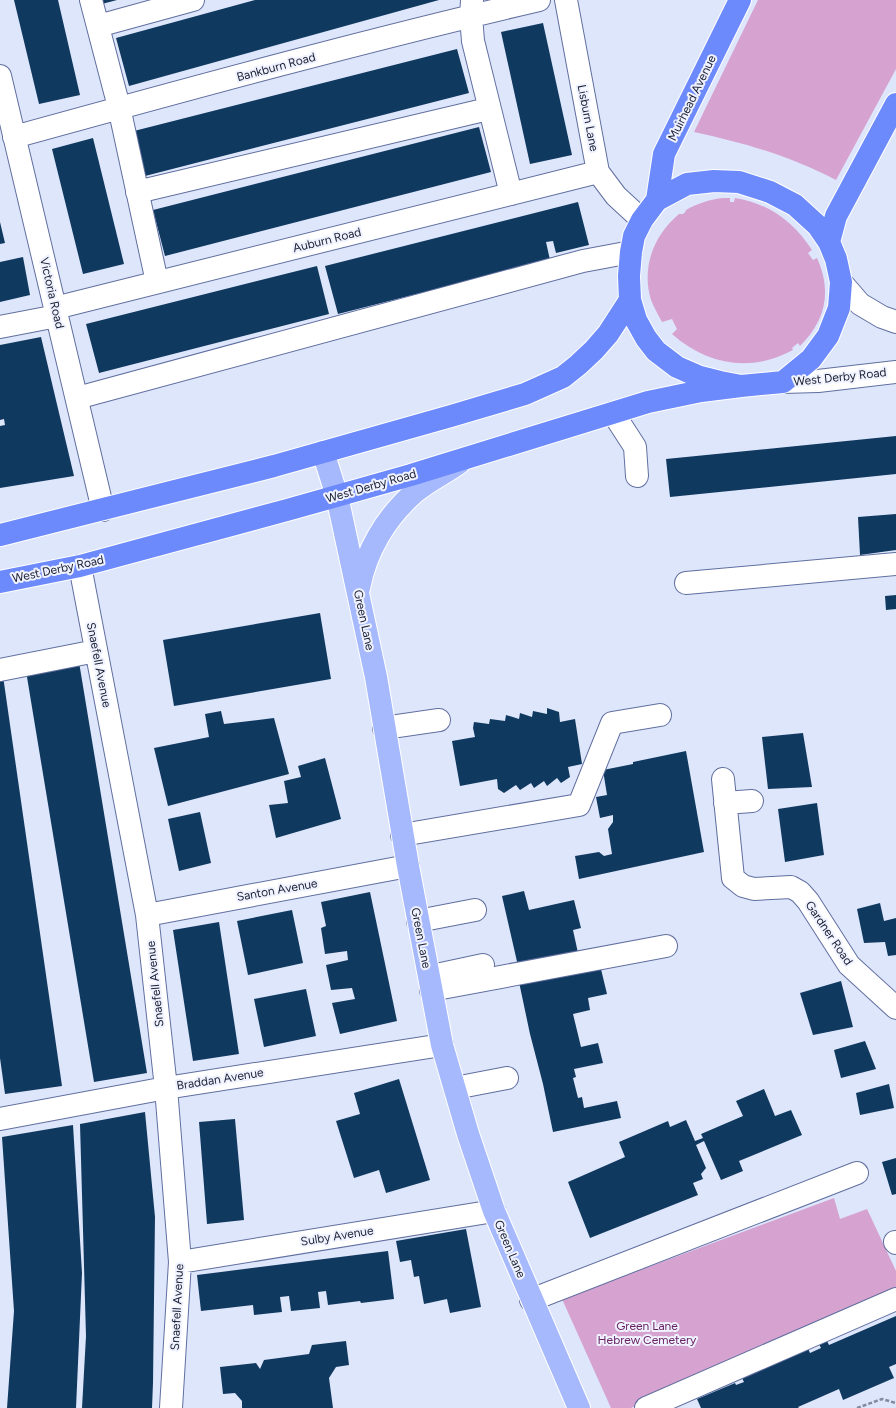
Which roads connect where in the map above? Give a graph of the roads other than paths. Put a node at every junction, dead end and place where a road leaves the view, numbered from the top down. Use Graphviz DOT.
graph roads {
  1 [pos="91,0"];
  2 [pos="193,0"];
  3 [pos="539,0"];
  4 [pos="566,0"];
  5 [pos="740,0"];
  6 [pos="472,8"];
  7 [pos="98,26"];
  8 [pos="0,76"];
  9 [pos="896,104"];
  10 [pos="119,108"];
  11 [pos="488,108"];
  12 [pos="14,137"];
  13 [pos="598,172"];
  14 [pos="137,192"];
  15 [pos="511,194"];
  16 [pos="657,200"];
  17 [pos="642,220"];
  18 [pos="829,242"];
  19 [pos="631,252"];
  20 [pos="157,282"];
  21 [pos="841,282"];
  22 [pos="630,300"];
  23 [pos="56,312"];
  24 [pos="896,322"];
  25 [pos="0,327"];
  26 [pos="896,372"];
  27 [pos="783,382"];
  28 [pos="741,386"];
  29 [pos="77,398"];
  30 [pos="613,413"];
  31 [pos="322,452"];
  32 [pos="469,457"];
  33 [pos="637,476"];
  34 [pos="337,496"];
  35 [pos="103,510"];
  36 [pos="0,535"];
  37 [pos="896,564"];
  38 [pos="80,566"];
  39 [pos="0,582"];
  40 [pos="686,583"];
  41 [pos="358,593"];
  42 [pos="96,652"];
  43 [pos="0,670"];
  44 [pos="660,715"];
  45 [pos="439,720"];
  46 [pos="384,728"];
  47 [pos="723,779"];
  48 [pos="752,801"];
  49 [pos="725,802"];
  50 [pos="402,836"];
  51 [pos="408,866"];
  52 [pos="475,910"];
  53 [pos="147,915"];
  54 [pos="418,920"];
  55 [pos="666,946"];
  56 [pos="430,983"];
  57 [pos="896,1008"];
  58 [pos="442,1045"];
  59 [pos="507,1078"];
  60 [pos="166,1088"];
  61 [pos="454,1088"];
  62 [pos="0,1119"];
  63 [pos="857,1173"];
  64 [pos="494,1210"];
  65 [pos="180,1262"];
  66 [pos="896,1299"];
  67 [pos="532,1300"];
  68 [pos="171,1408"];
  69 [pos="579,1408"];
  70 [pos="646,1408"];
  1 -- 7 [label="street"];
  2 -- 7 [label="street"];
  3 -- 6 [label="street, Bankburn Road"];
  4 -- 13 [label="street, Lisburn Lane"];
  5 -- 16 [label="highway, Muirhead Avenue"];
  6 -- 10 [label="street, Bankburn Road"];
  6 -- 11 [label="street"];
  7 -- 10 [label="street"];
  8 -- 12 [label="street, Victoria Road"];
  9 -- 18 [label="highway"];
  10 -- 12 [label="street, Bankburn Road"];
  10 -- 14 [label="street"];
  11 -- 14 [label="street"];
  11 -- 15 [label="street"];
  12 -- 23 [label="street, Victoria Road"];
  13 -- 15 [label="street, Auburn Road"];
  13 -- 17 [label="street, Lisburn Lane"];
  14 -- 20 [label="street"];
  15 -- 20 [label="street, Auburn Road"];
  16 -- 17 [label="highway"];
  16 -- 18 [label="highway"];
  17 -- 19 [label="highway"];
  18 -- 21 [label="highway"];
  19 -- 22 [label="highway"];
  19 -- 29 [label="street"];
  20 -- 23 [label="street, Auburn Road"];
  21 -- 24 [label="street"];
  21 -- 27 [label="highway"];
  22 -- 28 [label="highway"];
  22 -- 31 [label="highway"];
  23 -- 25 [label="street, Auburn Road"];
  23 -- 29 [label="street, Victoria Road"];
  26 -- 27 [label="street, West Derby Road"];
  27 -- 28 [label="highway"];
  28 -- 30 [label="highway, West Derby Road"];
  29 -- 35 [label="street, Victoria Road"];
  30 -- 32 [label="highway, West Derby Road"];
  30 -- 33 [label="street"];
  31 -- 34 [label="main road, Green Lane"];
  31 -- 35 [label="highway"];
  32 -- 34 [label="highway, West Derby Road"];
  32 -- 41 [label="main road"];
  34 -- 38 [label="highway, West Derby Road"];
  34 -- 41 [label="main road, Green Lane"];
  35 -- 36 [label="highway"];
  37 -- 40 [label="street"];
  38 -- 39 [label="highway, West Derby Road"];
  38 -- 42 [label="street, Snaefell Avenue"];
  41 -- 46 [label="main road, Green Lane"];
  42 -- 43 [label="street"];
  42 -- 53 [label="street, Snaefell Avenue"];
  44 -- 50 [label="street"];
  45 -- 46 [label="street"];
  46 -- 50 [label="main road, Green Lane"];
  47 -- 49 [label="street, Gardner Road"];
  48 -- 49 [label="street"];
  49 -- 57 [label="street, Gardner Road"];
  50 -- 51 [label="main road, Green Lane"];
  51 -- 53 [label="street, Santon Avenue"];
  51 -- 54 [label="main road, Green Lane"];
  52 -- 54 [label="street"];
  53 -- 60 [label="street, Snaefell Avenue"];
  54 -- 56 [label="main road, Green Lane"];
  55 -- 56 [label="street"];
  56 -- 58 [label="main road, Green Lane"];
  58 -- 60 [label="street, Braddan Avenue"];
  58 -- 61 [label="main road, Green Lane"];
  59 -- 61 [label="street"];
  60 -- 62 [label="street, Braddan Avenue"];
  60 -- 65 [label="street, Snaefell Avenue"];
  61 -- 64 [label="main road, Green Lane"];
  63 -- 67 [label="street"];
  64 -- 65 [label="street, Sulby Avenue"];
  64 -- 67 [label="main road, Green Lane"];
  65 -- 68 [label="street, Snaefell Avenue"];
  66 -- 70 [label="street"];
  67 -- 69 [label="main road, Green Lane"];
}
